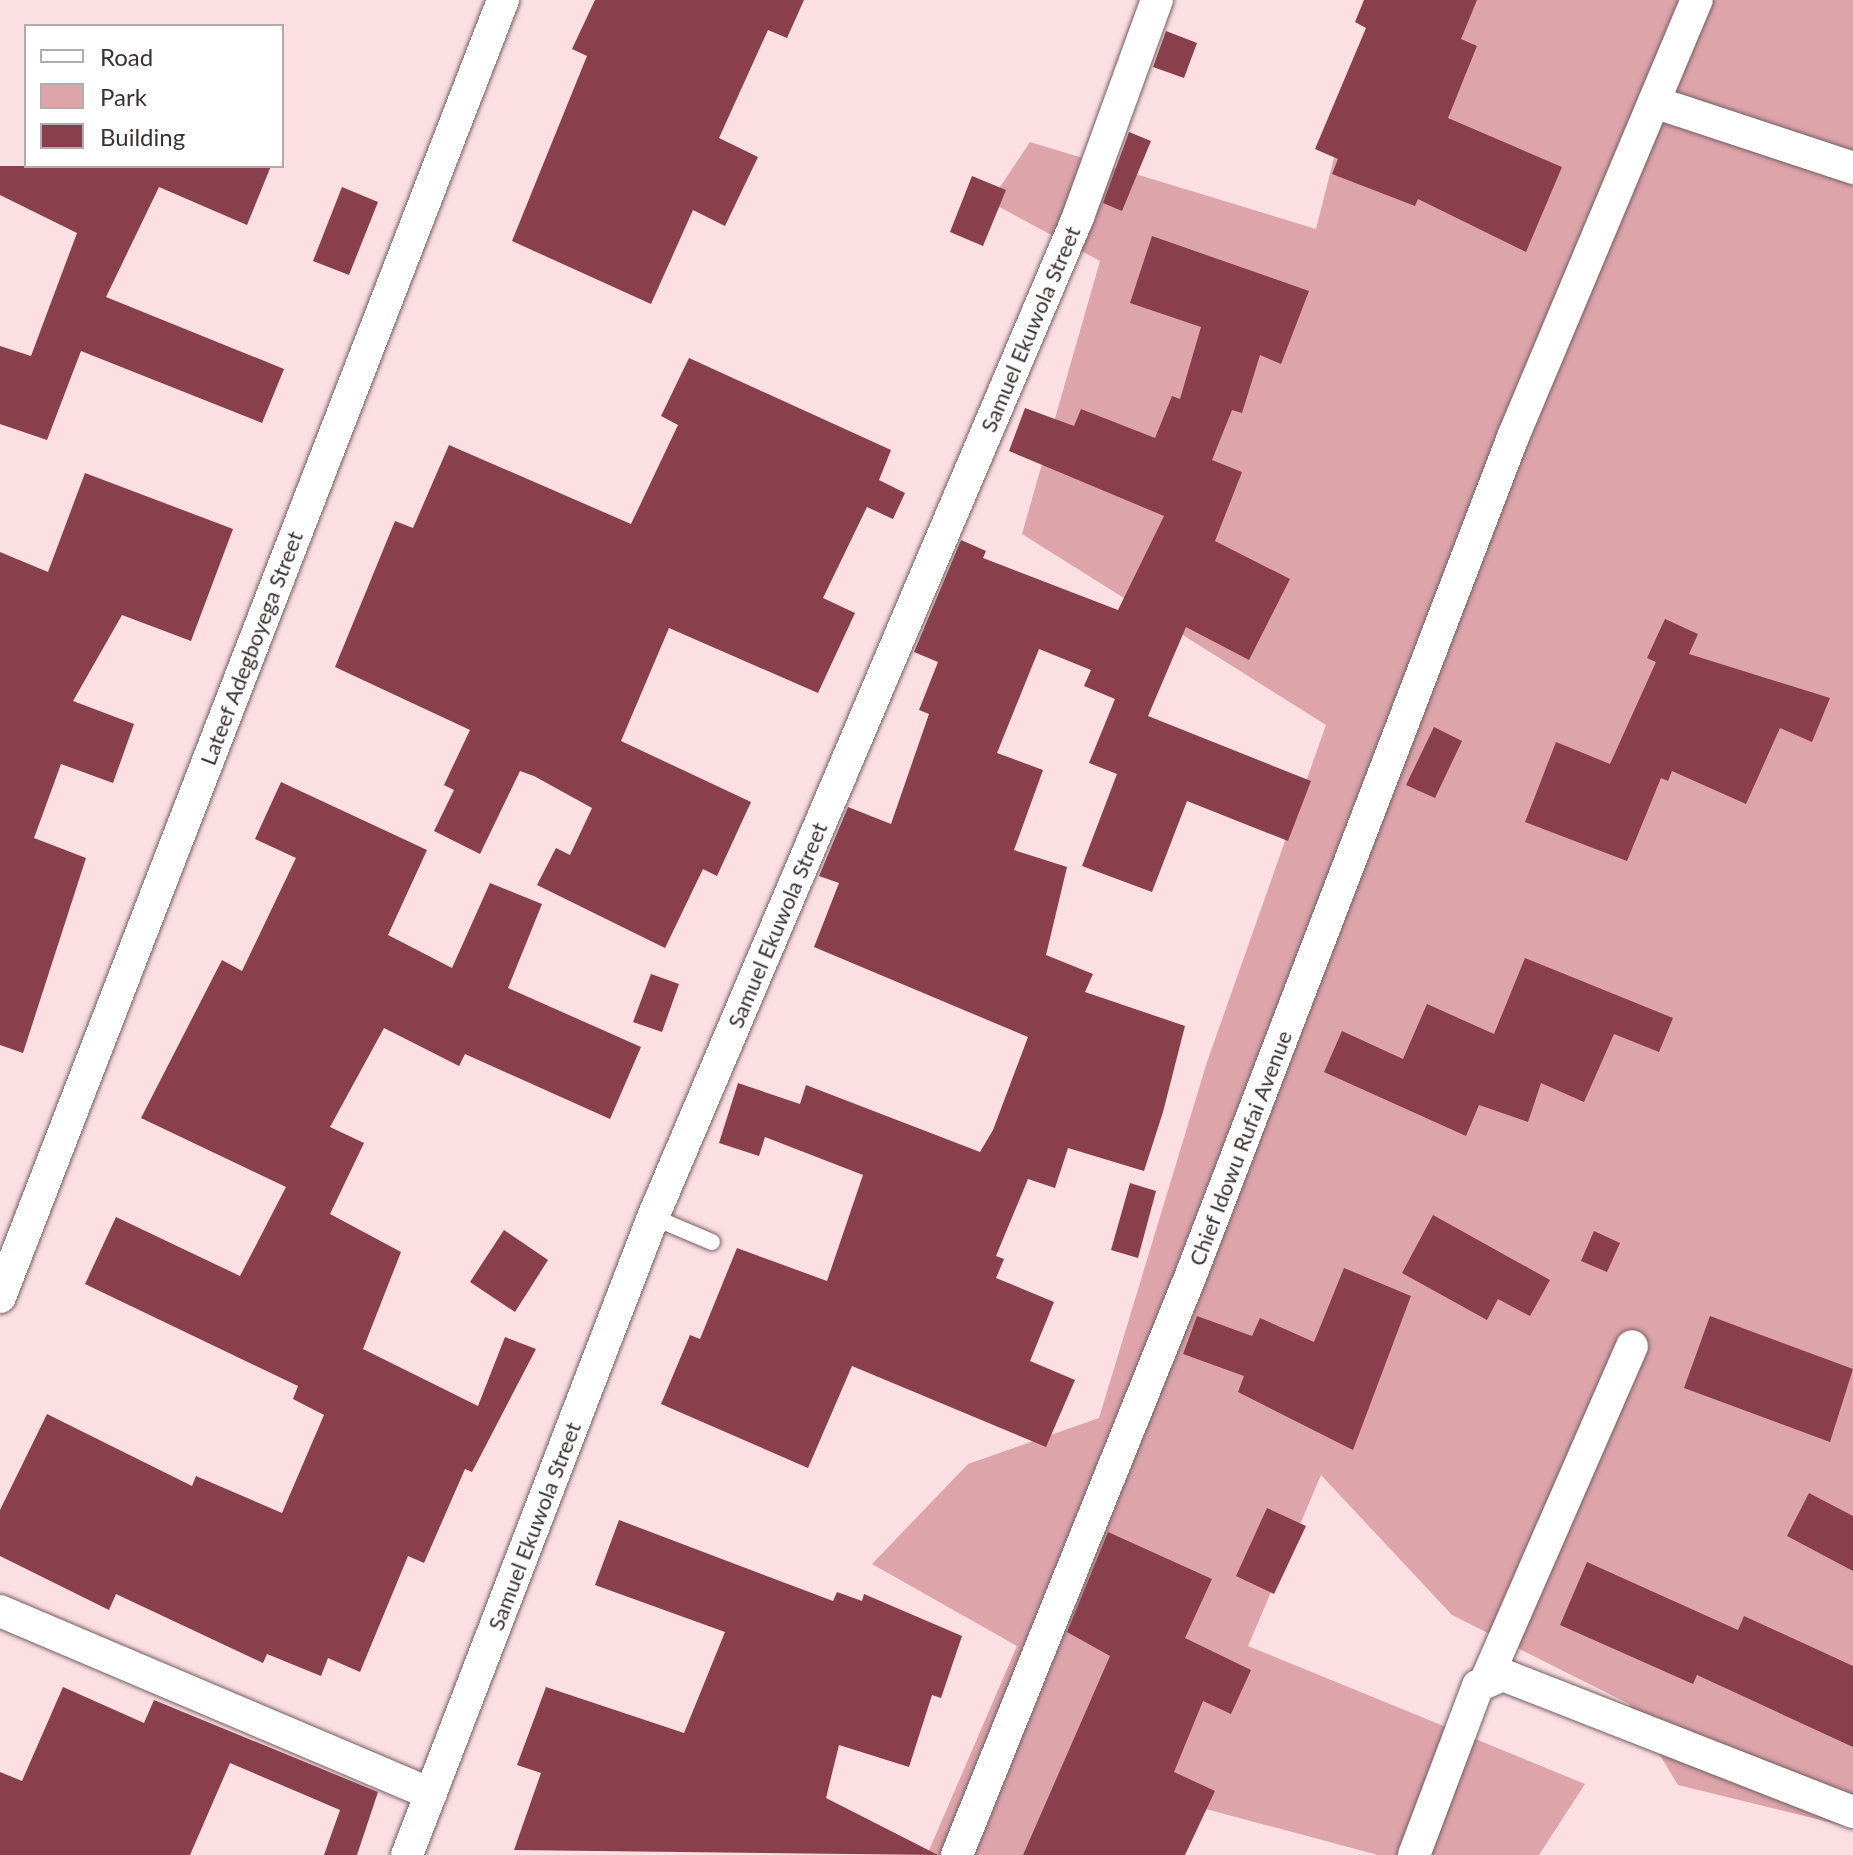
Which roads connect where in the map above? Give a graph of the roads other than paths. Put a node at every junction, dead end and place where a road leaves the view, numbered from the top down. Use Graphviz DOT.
graph roads {
  1 [pos="503,0"];
  2 [pos="1157,0"];
  3 [pos="1697,0"];
  4 [pos="1654,102"];
  5 [pos="1853,168"];
  6 [pos="653,1217"];
  7 [pos="712,1242"];
  8 [pos="0,1297"];
  9 [pos="1632,1346"];
  10 [pos="0,1611"];
  11 [pos="1483,1682"];
  12 [pos="431,1794"];
  13 [pos="1853,1812"];
  14 [pos="407,1855"];
  15 [pos="957,1855"];
  16 [pos="1414,1855"];
  1 -- 8 [label="street, Lateef Adegboyega Street"];
  2 -- 6 [label="street, Samuel Ekuwola Street"];
  3 -- 4 [label="street, Chief Idowu Rufai Avenue"];
  4 -- 5 [label="street"];
  4 -- 15 [label="street, Chief Idowu Rufai Avenue"];
  6 -- 7 [label="lane"];
  6 -- 12 [label="street, Samuel Ekuwola Street"];
  9 -- 11 [label="street"];
  10 -- 12 [label="street"];
  11 -- 13 [label="street"];
  11 -- 16 [label="street"];
  12 -- 14 [label="street, Samuel Ekuwola Street"];
}
